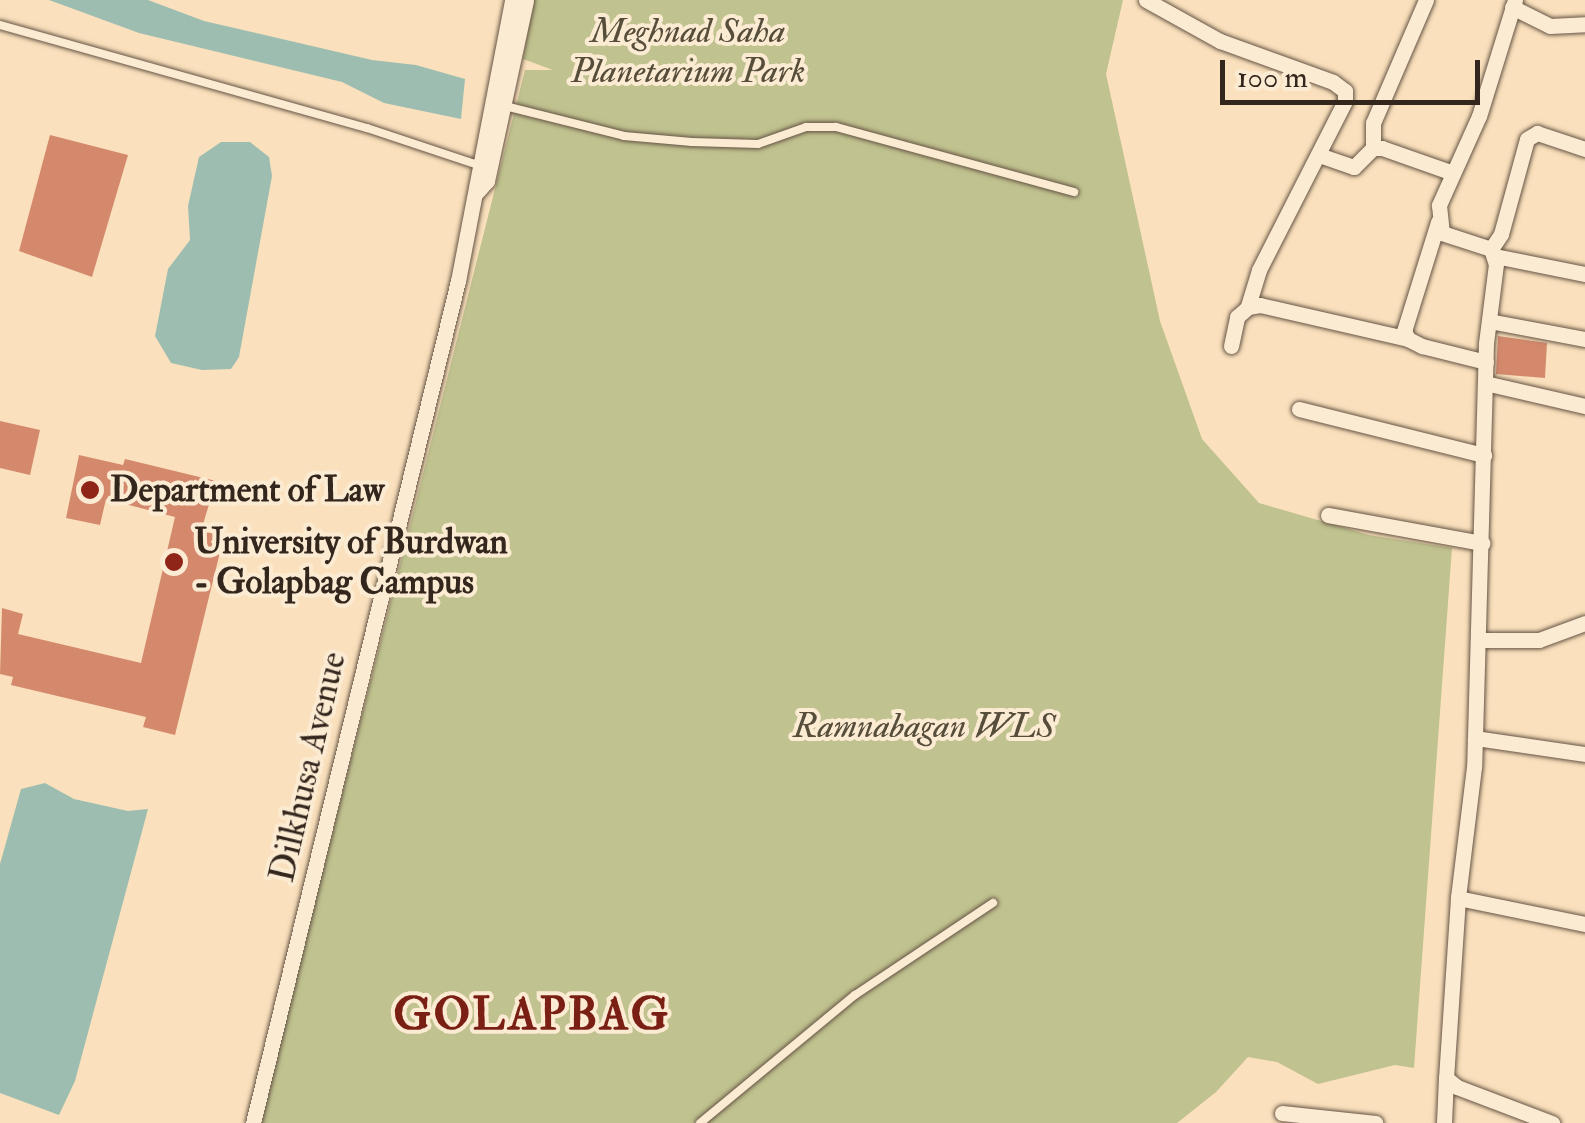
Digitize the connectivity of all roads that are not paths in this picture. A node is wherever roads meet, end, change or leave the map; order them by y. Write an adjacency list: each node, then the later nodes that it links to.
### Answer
1 (512, 0): 8 (street, Dilkhusa Avenue)
2 (526, 0): 8 (street, Dilkhusa Avenue)
3 (1146, 0): 11 (street)
4 (1426, 0): 9 (street)
5 (1513, 4): 7 (street); 13 (street)
6 (0, 24): 12 (lane)
7 (1585, 24)
8 (497, 104): 12 (street, Dilkhusa Avenue); 14 (street, Dilkhusa Avenue); 15 (lane)
9 (1374, 148): 11 (street); 13 (street)
10 (1585, 149): 17 (street)
11 (1319, 155): 19 (street)
12 (478, 164): 14 (street, Dilkhusa Avenue)
13 (1453, 172): 16 (street)
14 (476, 192): 40 (street, Dilkhusa Avenue)
15 (1074, 192)
16 (1438, 222): 17 (street); 22 (street)
17 (1492, 253): 18 (street); 20 (street)
18 (1585, 274)
19 (1248, 307): 22 (street); 23 (street)
20 (1489, 321): 21 (street); 24 (street)
21 (1585, 338)
22 (1408, 339): 24 (street)
23 (1231, 346)
24 (1486, 362): 25 (street)
25 (1485, 383): 26 (street); 28 (street)
26 (1585, 406)
27 (1299, 409): 28 (street)
28 (1484, 455): 30 (street)
29 (1328, 516): 30 (street)
30 (1482, 543): 32 (street)
31 (1585, 622): 32 (street)
32 (1479, 640): 33 (street)
33 (1475, 738): 34 (street); 35 (street)
34 (1585, 754)
35 (1458, 898): 37 (street); 38 (street)
36 (993, 903): 41 (lane)
37 (1585, 924)
38 (1446, 1078): 43 (street); 44 (street)
39 (1282, 1113): 42 (street)
40 (253, 1123)
41 (700, 1123)
42 (1375, 1123)
43 (1444, 1123)
44 (1552, 1123)

